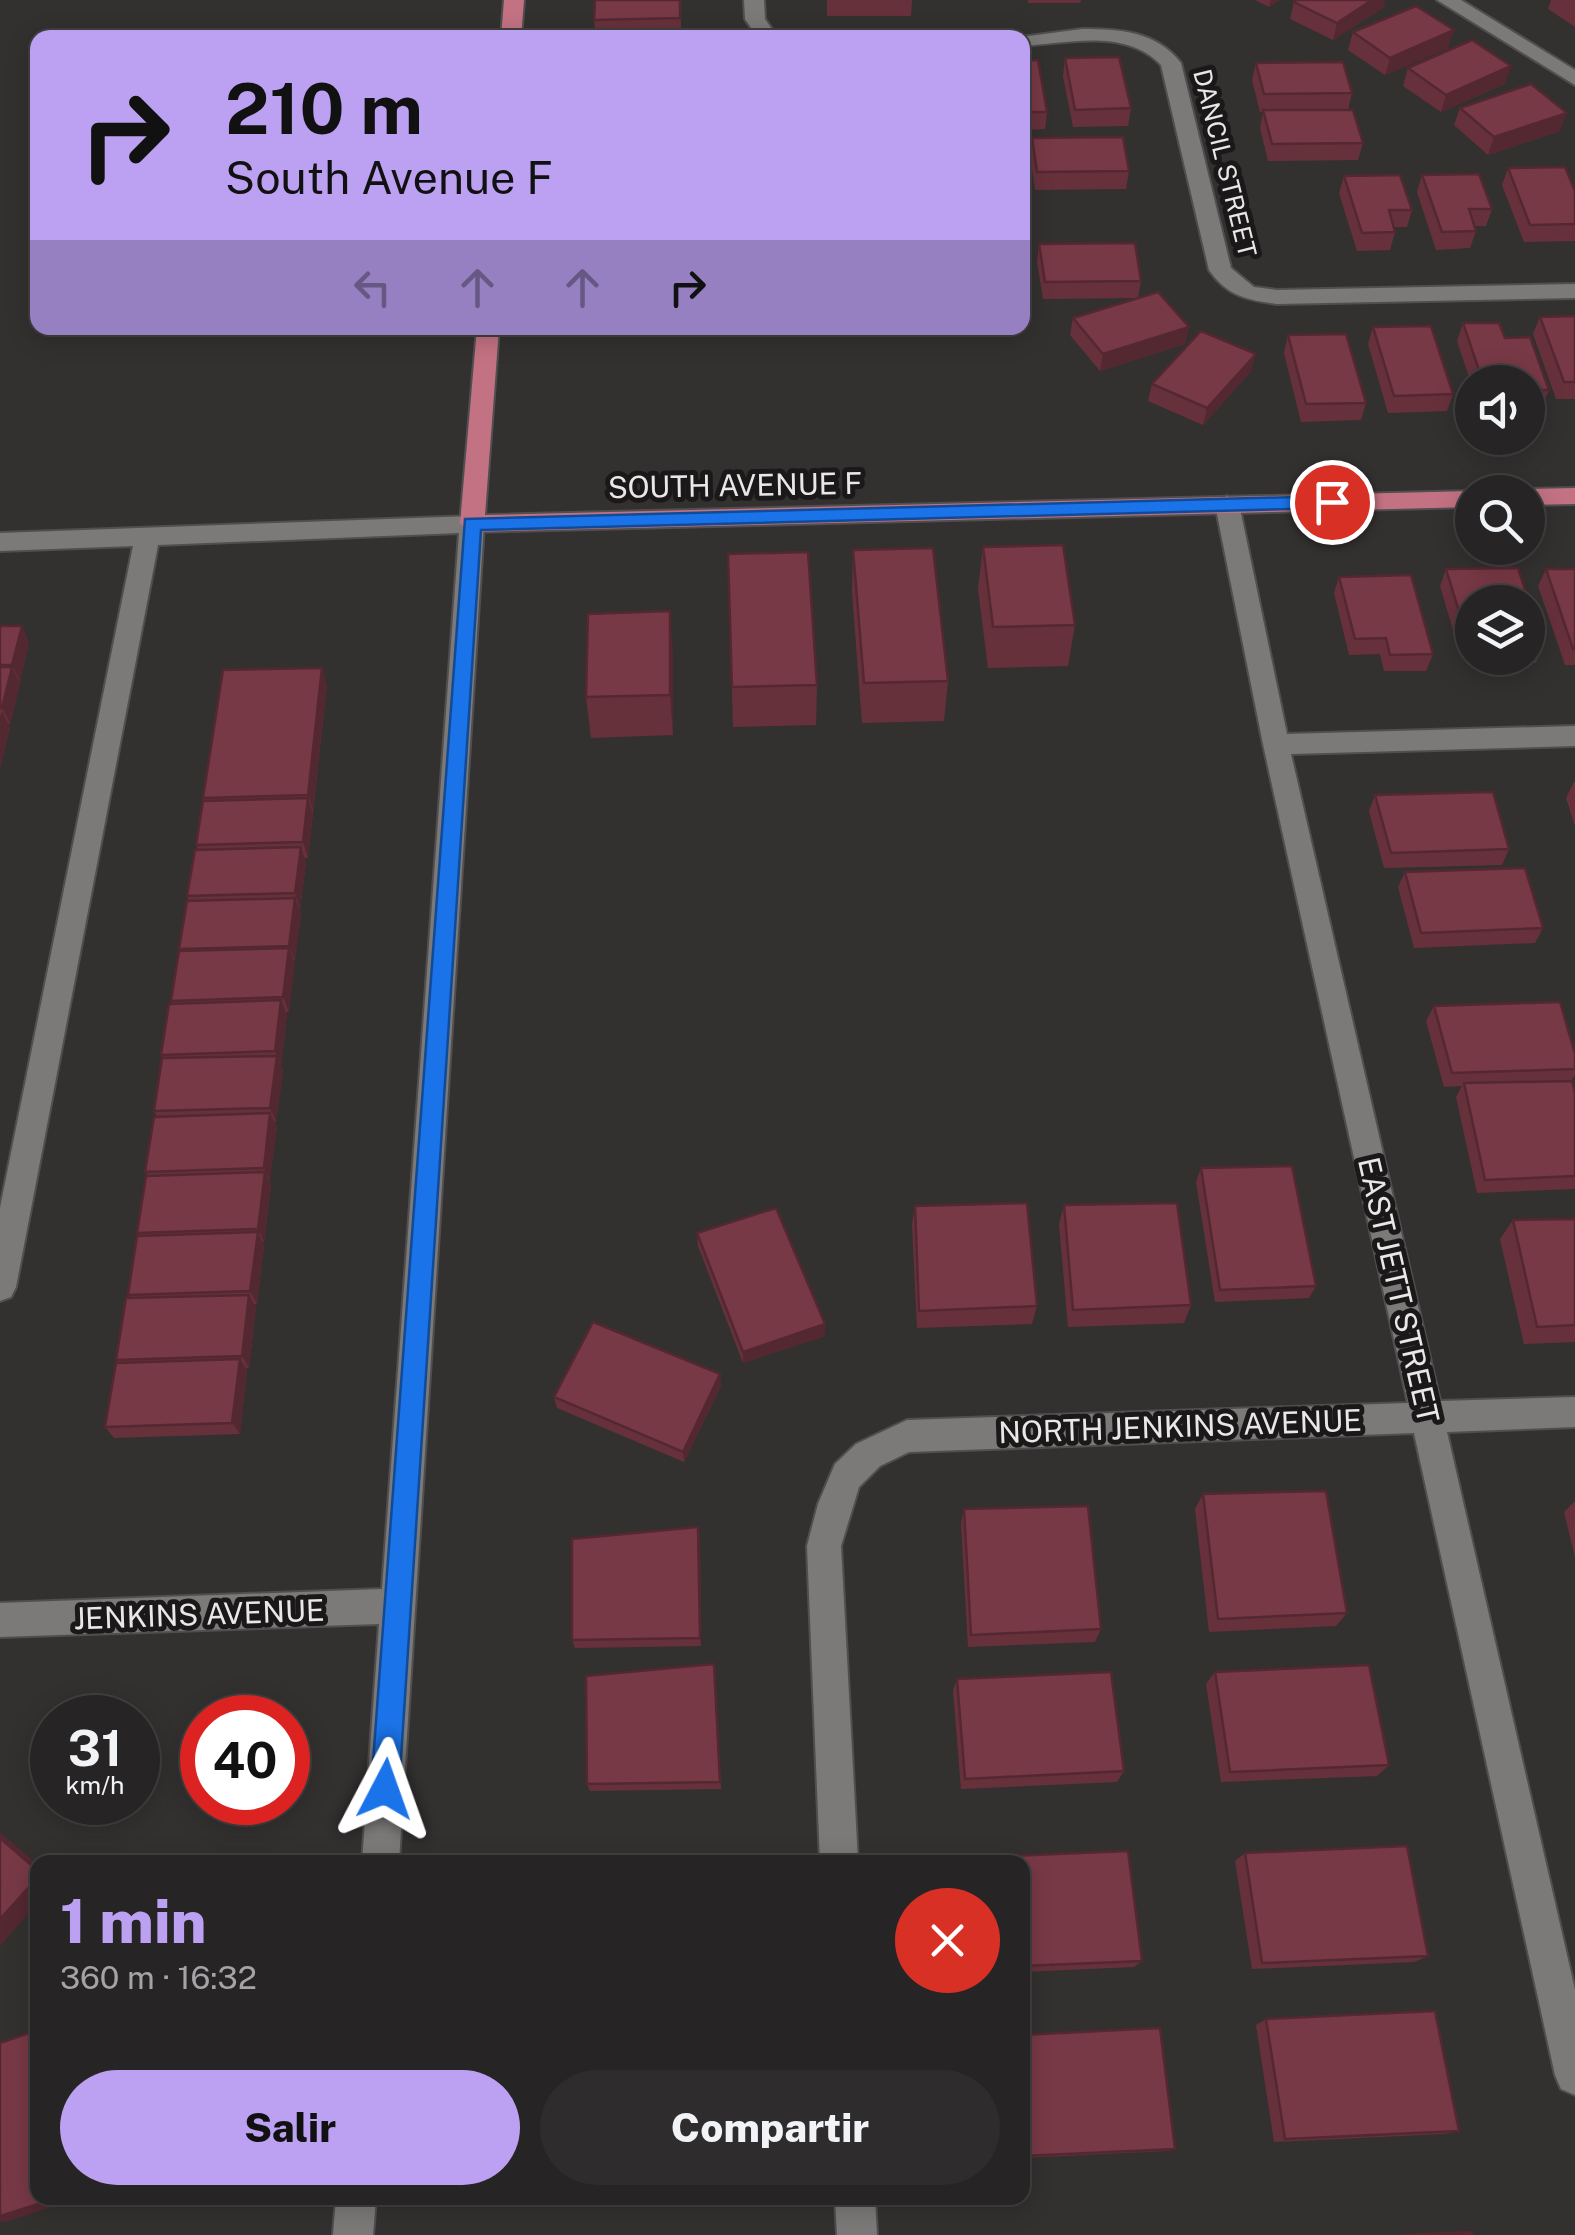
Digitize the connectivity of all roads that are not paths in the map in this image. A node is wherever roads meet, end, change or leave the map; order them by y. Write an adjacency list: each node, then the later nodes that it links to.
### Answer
1 (514, 0): 4 (main road)
2 (754, 0): 5 (street)
3 (1447, 0): 7 (street)
4 (512, 30)
5 (763, 30)
6 (1030, 40): 8 (street, DANCIL STREET)
7 (1575, 79)
8 (1575, 292)
9 (487, 335): 14 (main road)
10 (1575, 496): 11 (main road)
11 (1545, 497)
12 (1455, 498): 13 (main road, SOUTH AVENUE F)
13 (1227, 504): 14 (main road, SOUTH AVENUE F); 18 (street, EAST JETT STREET)
14 (472, 524): 15 (street, SOUTH AVENUE F); 22 (street)
15 (147, 536): 16 (street, SOUTH AVENUE F); 19 (street)
16 (0, 542)
17 (1575, 736): 18 (street)
18 (1276, 744): 21 (street, EAST JETT STREET)
19 (0, 1287)
20 (1575, 1412): 21 (street, NORTH JENKINS AVENUE)
21 (1427, 1417): 25 (street, NORTH JENKINS AVENUE); 26 (street, EAST JETT STREET)
22 (398, 1606): 23 (street, JENKINS AVENUE); 24 (street)
23 (0, 1620)
24 (380, 1855)
25 (839, 1855)
26 (1575, 2076)
27 (355, 2205): 29 (street)
28 (856, 2205): 30 (street)
29 (353, 2235)
30 (857, 2235)

